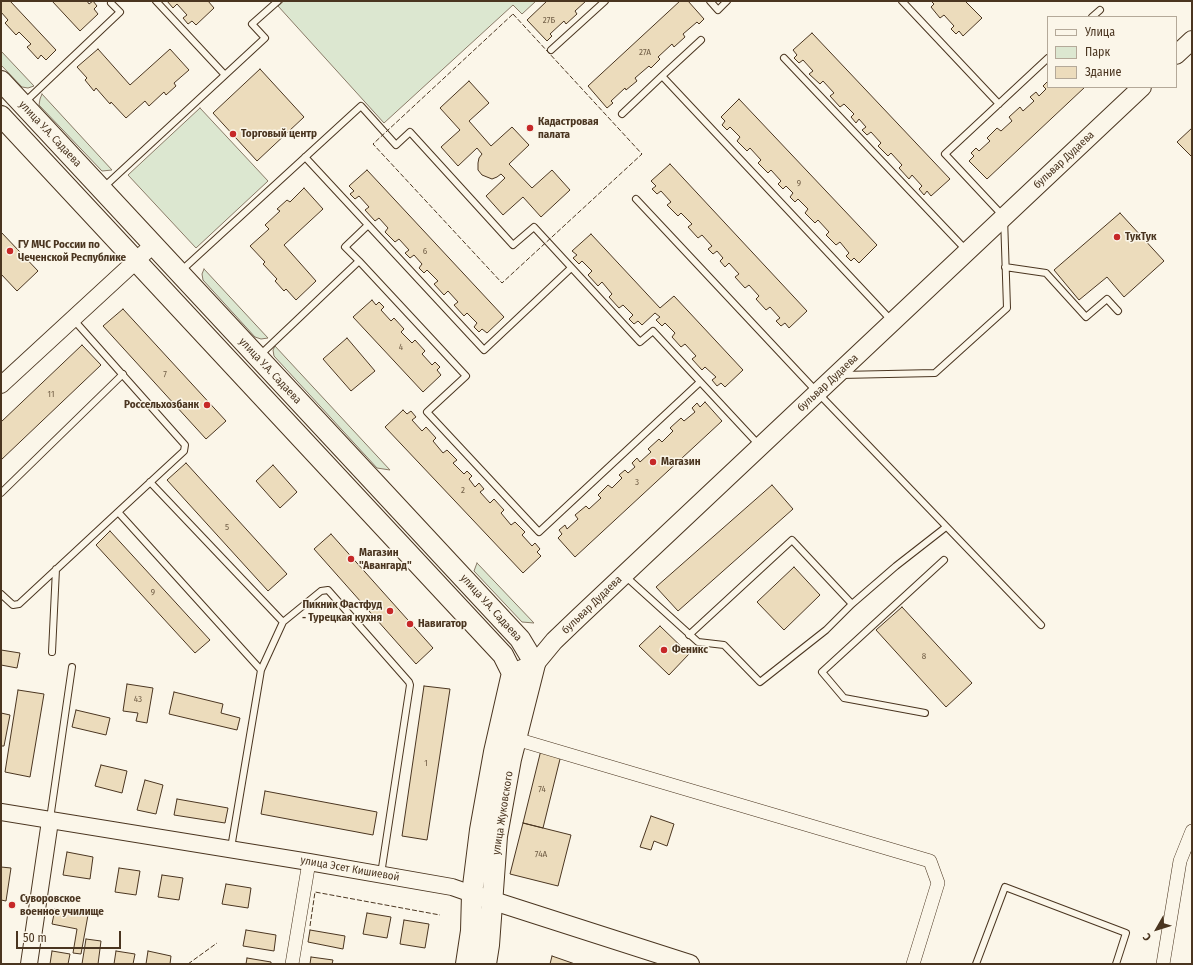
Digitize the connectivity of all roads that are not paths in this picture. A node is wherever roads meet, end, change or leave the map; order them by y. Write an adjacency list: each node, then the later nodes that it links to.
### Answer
1 (156, 1): 16 (lane)
2 (278, 1): 16 (lane)
3 (605, 1): 12 (lane)
4 (710, 1): 5 (lane)
5 (727, 1)
6 (902, 1): 21 (lane)
7 (111, 2): 20 (lane)
8 (1100, 10): 9 (lane)
9 (1093, 16)
10 (700, 40): 17 (lane)
11 (1192, 40): 13 (main road)
12 (552, 50)
13 (1177, 54)
14 (784, 58): 30 (lane)
15 (1047, 59): 21 (lane)
16 (225, 75): 25 (lane)
17 (662, 76): 22 (lane); 38 (lane)
18 (1, 81): 20 (main road, улица У.А. Садаева)
19 (1141, 88): 27 (main road, бульвар Дудаева)
20 (22, 104): 25 (main road, улица У.А. Садаева)
21 (999, 104): 27 (lane)
22 (622, 114)
23 (1, 116): 31 (main road, улица У.А. Садаева)
24 (305, 157): 28 (lane); 34 (lane); 35 (lane)
25 (101, 189): 29 (main road, улица У.А. Садаева)
26 (636, 199): 44 (lane)
27 (1004, 217): 30 (main road, бульвар Дудаева); 33 (lane)
28 (368, 225): 32 (lane); 34 (lane)
29 (153, 245): 31 (street); 35 (main road, улица У.А. Садаева)
30 (967, 252): 38 (main road, бульвар Дудаева)
31 (136, 261): 37 (street); 62 (main road, улица У.А. Садаева)
32 (359, 261): 39 (lane); 42 (lane)
33 (1005, 267): 36 (lane); 41 (lane)
34 (571, 268): 42 (lane)
35 (179, 273): 39 (main road, улица У.А. Садаева)
36 (1118, 310)
37 (73, 319): 40 (lane); 43 (street)
38 (892, 322): 41 (main road, бульвар Дудаева)
39 (258, 357): 59 (main road, улица У.А. Садаева)
40 (123, 374): 46 (lane); 47 (lane)
41 (835, 376): 44 (main road, бульвар Дудаева)
42 (700, 382): 45 (lane)
43 (1, 385)
44 (817, 392): 45 (main road, бульвар Дудаева); 49 (lane)
45 (760, 446): 52 (main road, бульвар Дудаева)
46 (150, 482): 48 (lane); 55 (lane)
47 (1, 493)
48 (118, 512): 51 (lane); 61 (lane)
49 (946, 527): 54 (lane); 56 (lane)
50 (944, 560): 63 (lane)
51 (56, 569): 53 (lane); 58 (lane)
52 (624, 575): 57 (lane); 59 (main road, бульвар Дудаева)
53 (1, 594)
54 (852, 604): 57 (lane); 57 (lane)
55 (283, 622): 61 (lane); 70 (lane)
56 (1041, 625)
57 (690, 635)
58 (52, 652)
59 (535, 664): 62 (main road, бульвар Дудаева); 64 (main road, улица Жуковского)
60 (72, 668): 66 (lane)
61 (261, 670): 68 (lane)
62 (512, 673): 71 (main road)
63 (925, 713)
64 (516, 739): 72 (main road, улица Жуковского); 78 (street)
65 (1, 812): 66 (street, улица Эсет Кишиевой)
66 (50, 821): 68 (street, улица Эсет Кишиевой); 73 (street)
67 (1192, 830): 81 (street)
68 (230, 849): 69 (street, улица Эсет Кишиевой)
69 (309, 862): 70 (street, улица Эсет Кишиевой); 74 (street)
70 (381, 874): 71 (street, улица Эсет Кишиевой)
71 (472, 894): 72 (main road, улица Эсет Кишиевой); 75 (main road)
72 (492, 901): 76 (main road, улица Жуковского); 77 (main road, улица Эсет Кишиевой)
73 (29, 964)
74 (292, 964)
75 (466, 964)
76 (486, 964)
77 (690, 964)
78 (913, 964)
79 (976, 964): 80 (lane)
80 (1116, 964)
81 (1163, 964)

